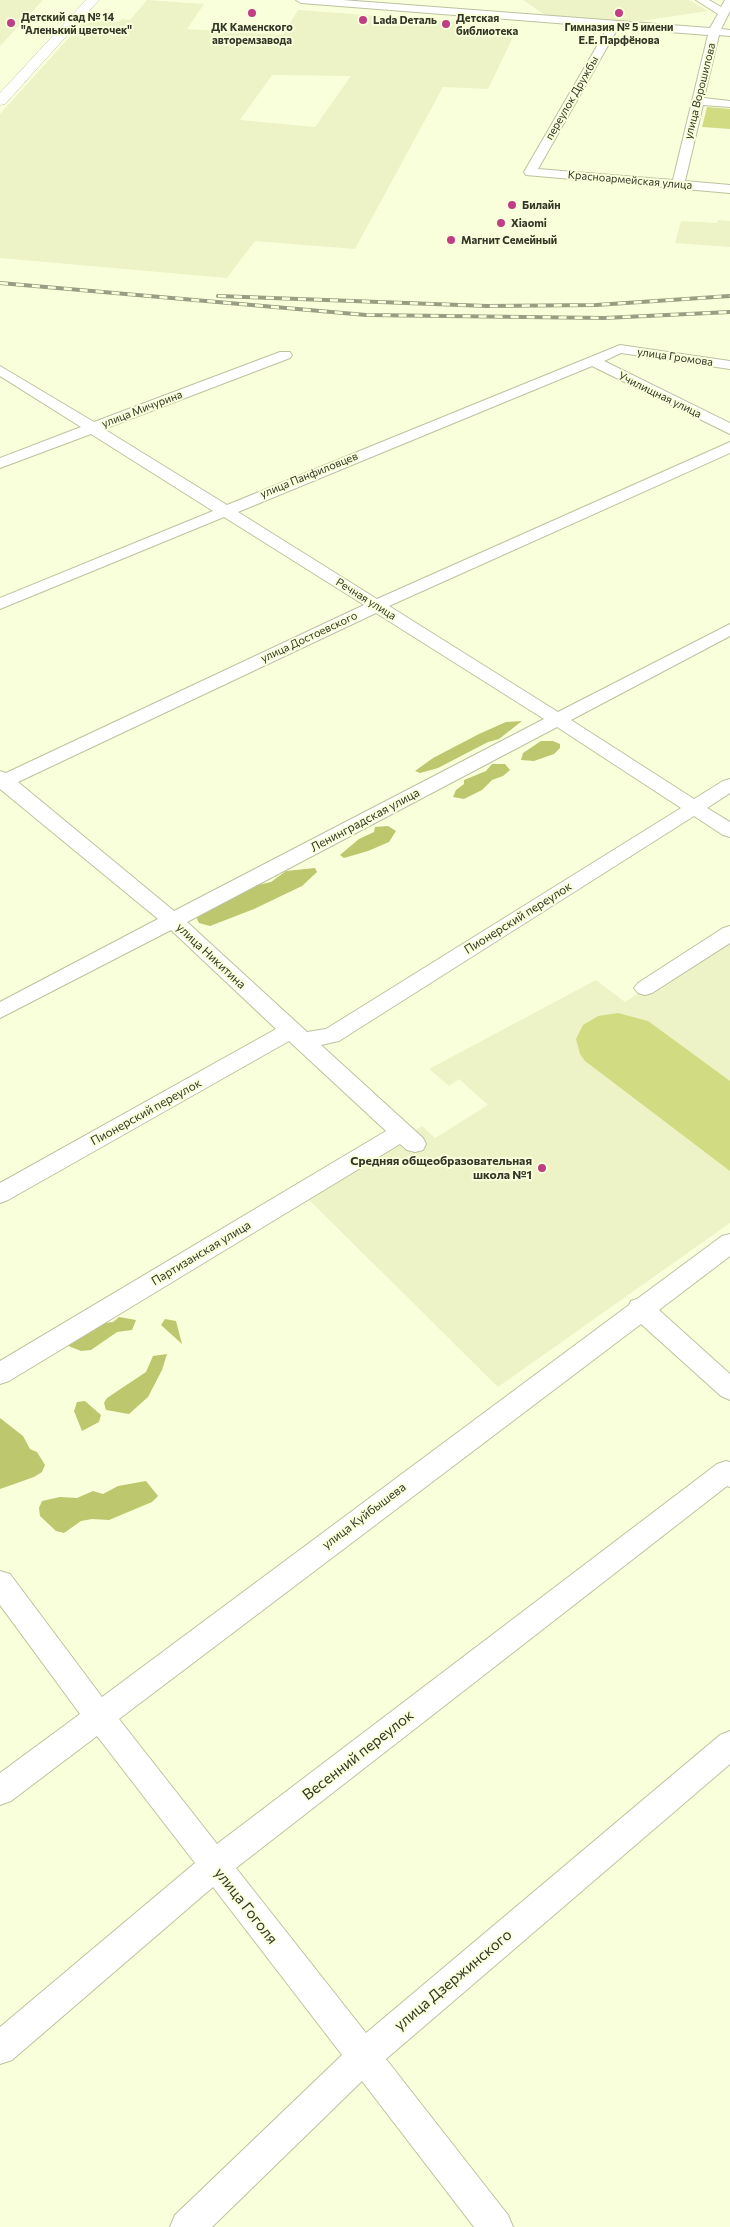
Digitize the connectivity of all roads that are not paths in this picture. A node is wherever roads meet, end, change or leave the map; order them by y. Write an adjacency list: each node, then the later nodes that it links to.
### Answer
1 (93, 0): 13 (main road)
2 (301, 0): 7 (street)
3 (701, 0): 5 (street)
4 (513, 4): 7 (street)
5 (727, 8): 6 (street); 11 (street, улица Ворошилова)
6 (702, 15)
7 (533, 18): 9 (street)
8 (683, 18): 10 (street)
9 (614, 24): 10 (street); 16 (street, переулок Дружбы)
10 (634, 26): 11 (street)
11 (714, 32): 12 (street); 14 (street, улица Ворошилова)
12 (730, 33)
13 (0, 101)
14 (697, 101): 15 (street); 17 (street, улица Ворошилова)
15 (730, 104)
16 (530, 172): 17 (street, Красноармейская улица)
17 (678, 184): 18 (street, Красноармейская улица)
18 (730, 188)
19 (620, 349): 21 (street, улица Панфиловцев); 22 (street, улица Громова)
20 (285, 355): 24 (street, улица Мичурина)
21 (591, 360): 25 (street, Училищная улица); 28 (street, улица Панфиловцев)
22 (730, 365)
23 (0, 370): 24 (street, Речная улица)
24 (92, 428): 27 (street, улица Мичурина); 28 (street, Речная улица)
25 (730, 429)
26 (730, 447): 30 (street, улица Достоевского)
27 (0, 463)
28 (223, 510): 29 (street, улица Панфиловцев); 30 (street, Речная улица)
29 (0, 604)
30 (376, 606): 32 (street, Речная улица); 33 (street, улица Достоевского)
31 (730, 629): 32 (street, Ленинградская улица)
32 (557, 719): 35 (street, Речная улица); 37 (street, Ленинградская улица)
33 (2, 780): 37 (street, улица Никитина)
34 (730, 785): 35 (street, Пионерский переулок)
35 (694, 807): 36 (street, Речная улица); 41 (street, Пионерский переулок)
36 (730, 831)
37 (173, 921): 40 (street, Ленинградская улица); 41 (street, улица Никитина)
38 (730, 933): 39 (street)
39 (645, 988)
40 (0, 1011)
41 (297, 1035): 42 (street, улица Никитина); 43 (street, Пионерский переулок)
42 (409, 1138): 46 (street, Партизанская улица)
43 (0, 1194)
44 (730, 1243): 45 (street, улица Куйбышева)
45 (640, 1308): 47 (street); 50 (street, улица Куйбышева)
46 (0, 1374)
47 (730, 1389)
48 (728, 1474): 53 (street, Весенний переулок)
49 (0, 1583): 50 (street, улица Гоголя)
50 (99, 1716): 52 (street, улица Куйбышева); 53 (street, улица Гоголя)
51 (730, 1745): 55 (street, улица Дзержинского)
52 (0, 1791)
53 (215, 1866): 54 (street, Весенний переулок); 55 (street, улица Гоголя)
54 (0, 2048)
55 (363, 2056): 56 (street, улица Дзержинского); 57 (street, улица Гоголя)
56 (187, 2227)
57 (496, 2227)

